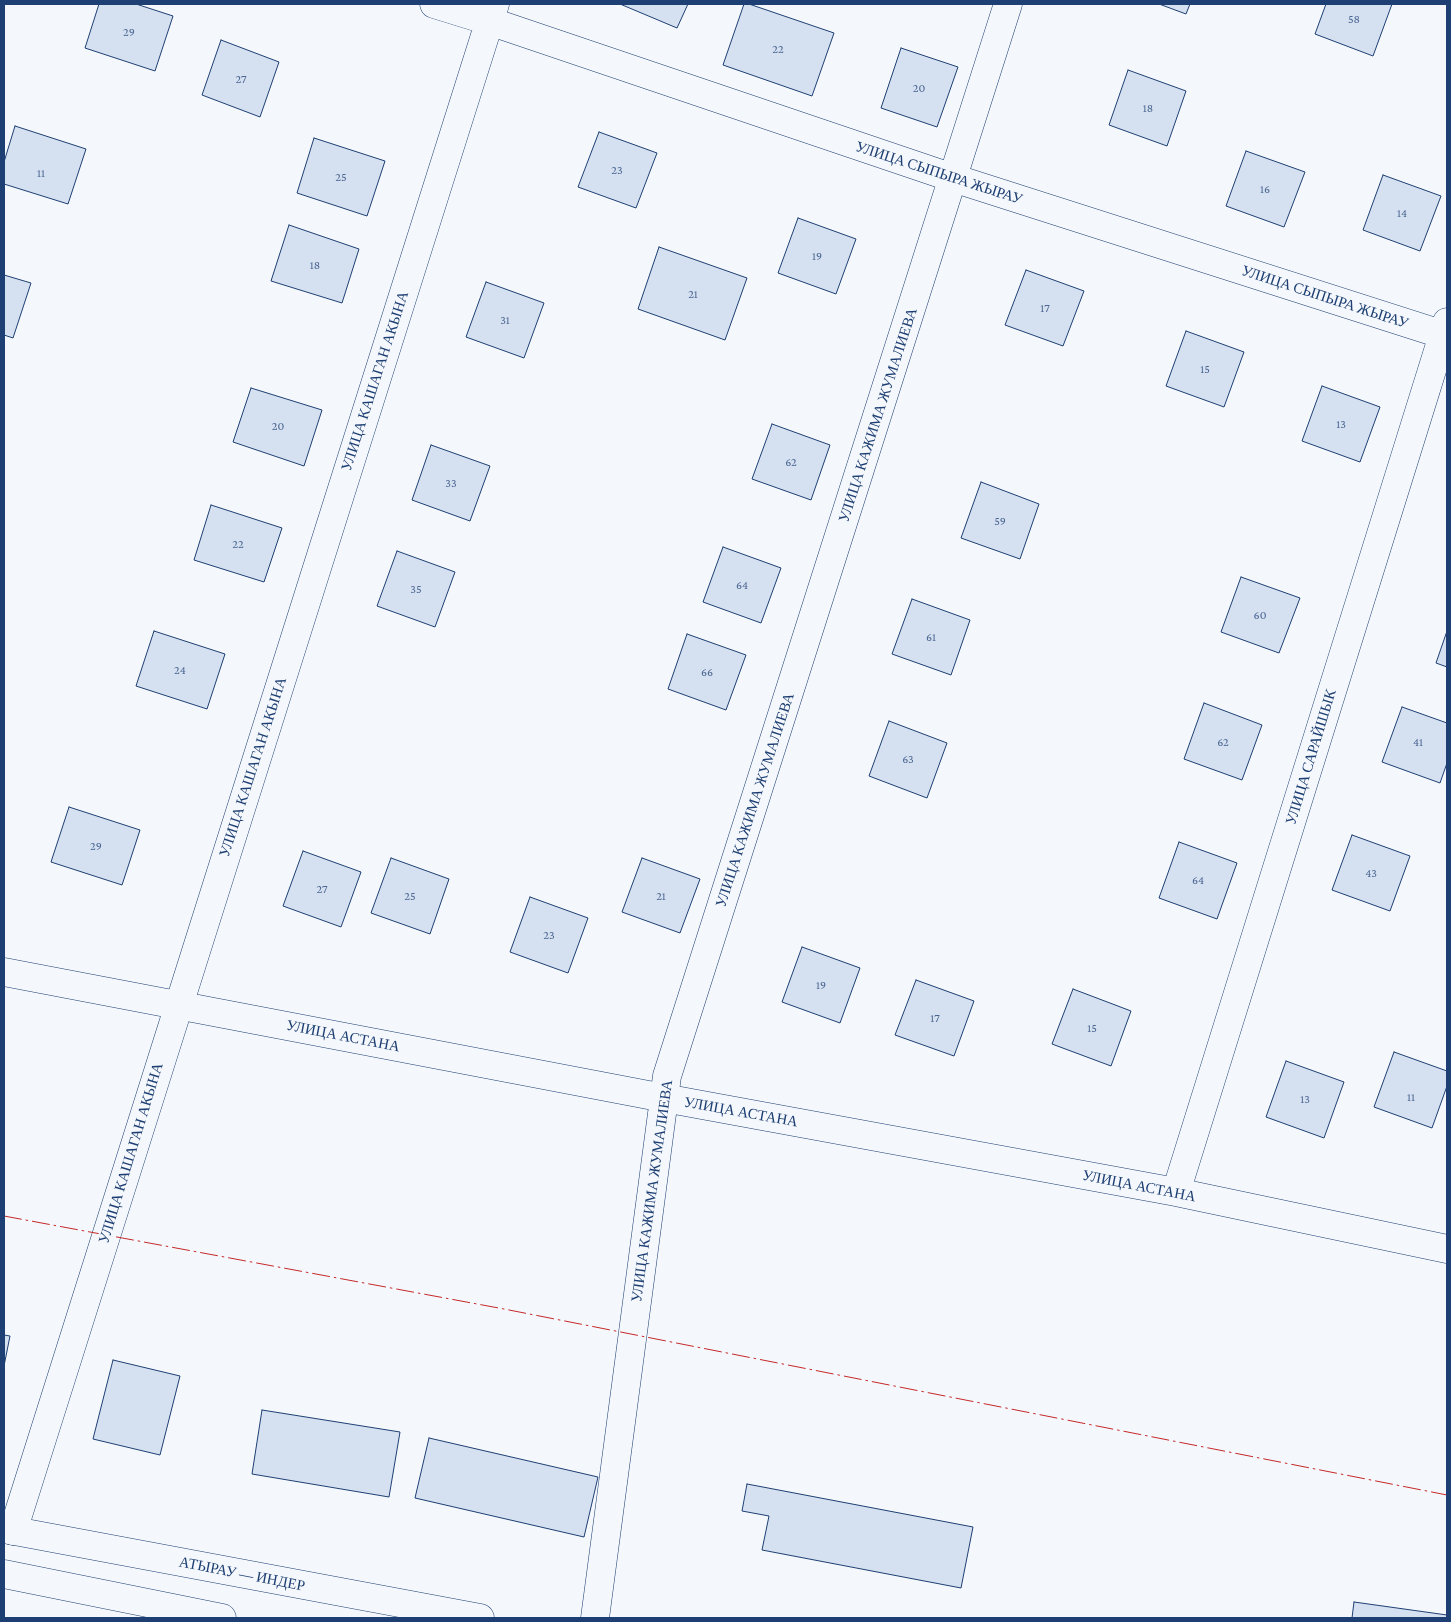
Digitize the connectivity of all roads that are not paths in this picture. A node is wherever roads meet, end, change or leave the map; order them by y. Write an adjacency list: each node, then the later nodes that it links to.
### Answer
1 (434, 4): 3 (street, УЛИЦА СЫПЫРА ЖЫРАУ)
2 (1008, 4): 4 (street, УЛИЦА КАЖИМА ЖУМАЛИЕВА)
3 (492, 12): 4 (street, УЛИЦА СЫПЫРА ЖЫРАУ); 7 (street, УЛИЦА КАШАГАН АКЫНА)
4 (953, 178): 5 (street, УЛИЦА СЫПЫРА ЖЫРАУ); 8 (street, УЛИЦА КАЖИМА ЖУМАЛИЕВА)
5 (1446, 331): 9 (street, УЛИЦА САРАЙШЫК)
6 (4, 972): 7 (street, УЛИЦА АСТАНА)
7 (178, 1004): 8 (street, УЛИЦА АСТАНА); 11 (street, УЛИЦА КАШАГАН АКЫНА)
8 (664, 1098): 9 (street, УЛИЦА АСТАНА); 15 (street, УЛИЦА КАЖИМА ЖУМАЛИЕВА)
9 (1176, 1192): 10 (street, УЛИЦА АСТАНА)
10 (1447, 1249)
11 (8, 1530): 14 (street, АТЫРАУ — ИНДЕР)
12 (4, 1574): 13 (street)
13 (222, 1618)
14 (480, 1618)
15 (595, 1618)

